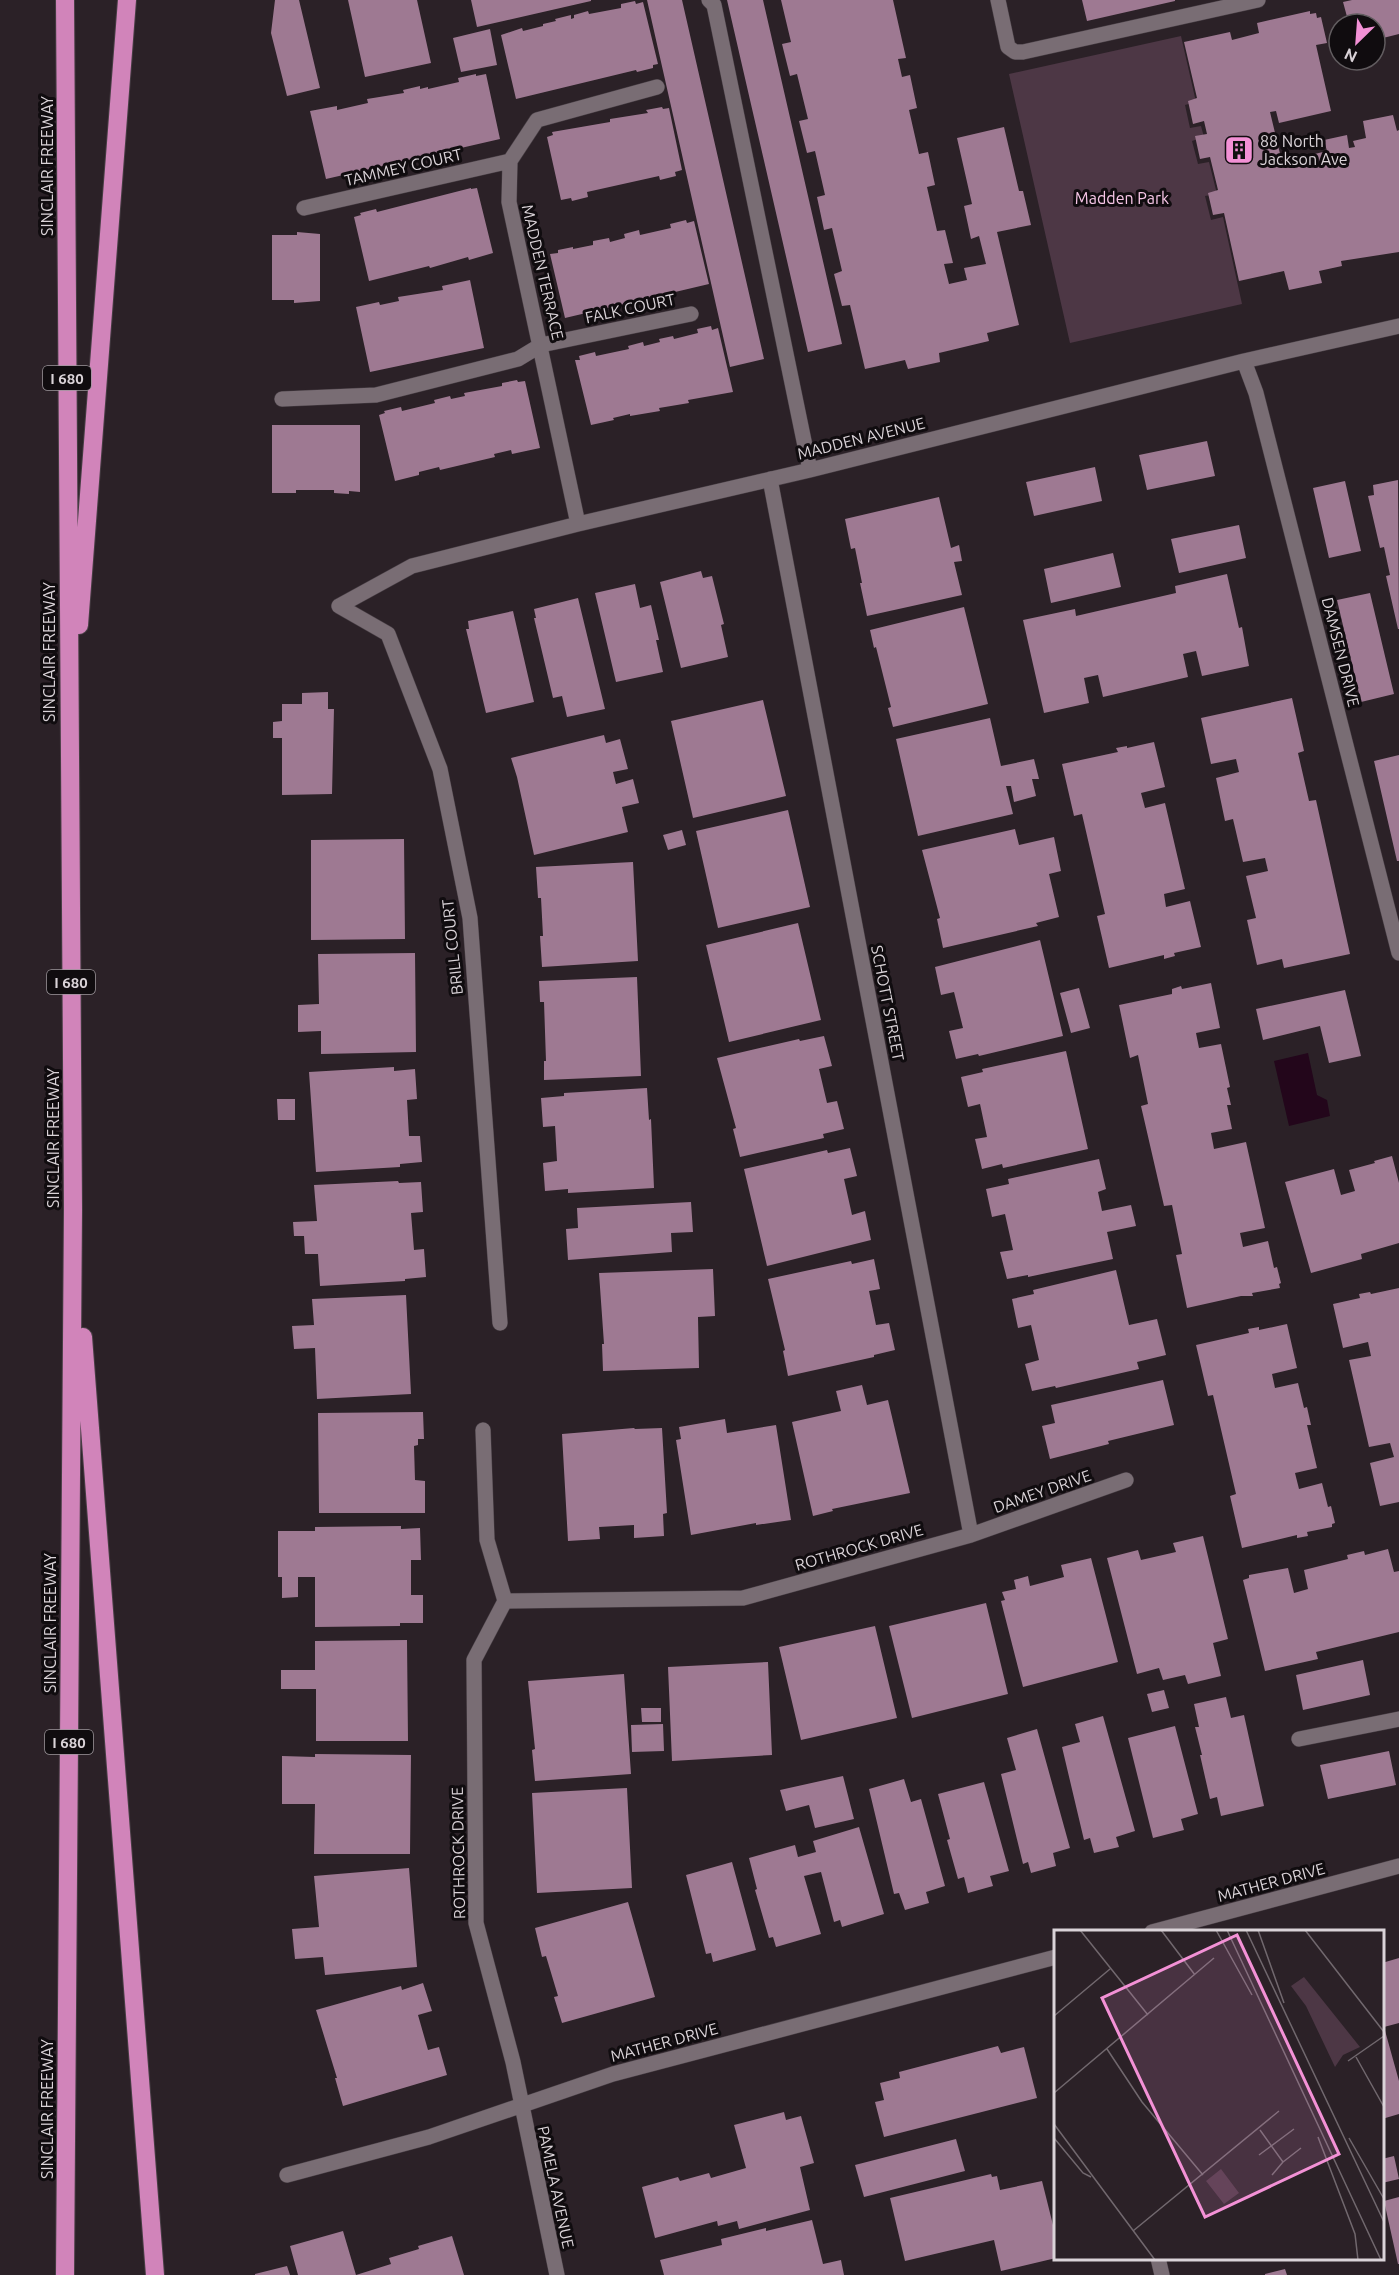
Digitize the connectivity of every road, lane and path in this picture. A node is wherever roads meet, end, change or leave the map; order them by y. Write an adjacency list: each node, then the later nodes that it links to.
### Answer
1 (65, 0): 18 (highway, SINCLAIR FREEWAY / I 680)
2 (127, 0): 18 (highway)
3 (709, 0): 14 (street)
4 (998, 0): 5 (street)
5 (1258, 0)
6 (657, 87): 7 (street)
7 (510, 160): 8 (street, TAMMEY COURT); 11 (street, MADDEN TERRACE)
8 (304, 208)
9 (691, 314): 11 (street, FALK COURT)
10 (1399, 326): 12 (street, MADDEN AVENUE)
11 (541, 345): 13 (street, FALK COURT); 16 (street, MADDEN TERRACE)
12 (1244, 361): 14 (street, MADDEN AVENUE); 19 (street, DAMSEN DRIVE)
13 (282, 399)
14 (810, 470): 15 (street, MADDEN AVENUE)
15 (770, 479): 16 (street, MADDEN AVENUE); 24 (street, SCHOTT STREET)
16 (578, 524): 17 (street, MADDEN AVENUE)
17 (339, 606): 21 (street, BRILL COURT)
18 (70, 755): 20 (highway, SINCLAIR FREEWAY / I 680)
19 (1399, 953)
20 (73, 1209): 34 (highway, SINCLAIR FREEWAY / I 680); 35 (highway)
21 (501, 1323)
22 (483, 1430): 25 (street)
23 (1126, 1480): 24 (street, DAMEY DRIVE)
24 (971, 1535): 25 (street, ROTHROCK DRIVE)
25 (505, 1602): 31 (street, ROTHROCK DRIVE)
26 (1399, 1719): 27 (street)
27 (1299, 1739)
28 (1399, 1866): 29 (street, MATHER DRIVE)
29 (1159, 1930)
30 (1054, 1958): 31 (street, MATHER DRIVE)
31 (520, 2106): 32 (street, MATHER DRIVE); 36 (street, PAMELA AVENUE)
32 (287, 2175)
33 (1158, 2260): 37 (street)
34 (65, 2275)
35 (155, 2275)
36 (557, 2275)
37 (1162, 2275)

